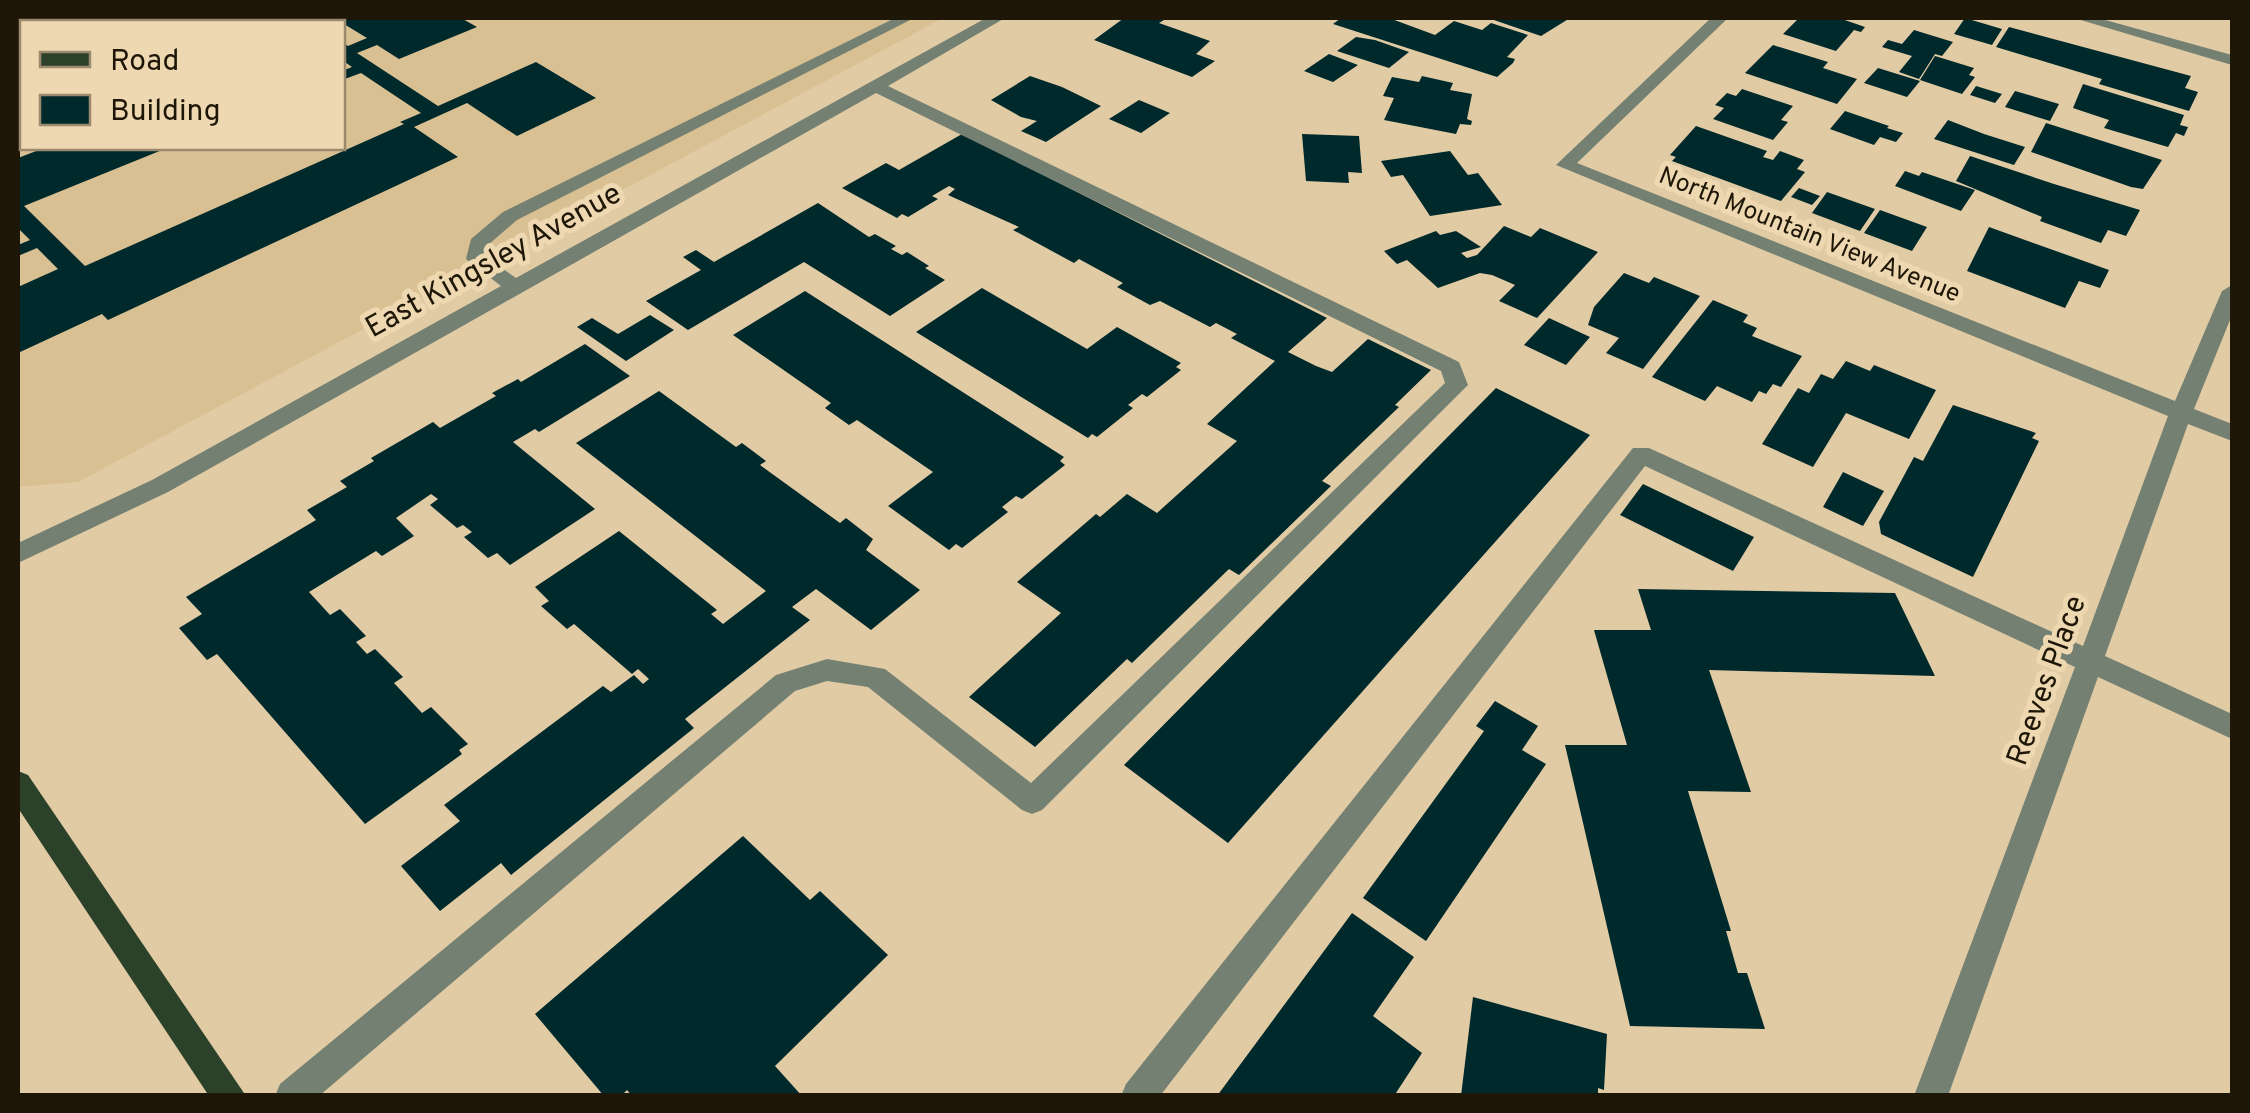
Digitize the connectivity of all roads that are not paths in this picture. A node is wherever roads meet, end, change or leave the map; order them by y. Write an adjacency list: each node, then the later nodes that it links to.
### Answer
1 (906, 18): 7 (street)
2 (997, 18): 6 (street, East Kingsley Avenue)
3 (1720, 18): 9 (street, North Mountain View Avenue)
4 (2082, 18): 5 (street)
5 (2232, 60)
6 (875, 86): 7 (street, East Kingsley Avenue); 16 (street)
7 (514, 287): 11 (street, East Kingsley Avenue)
8 (2232, 291): 9 (street, Reeves Place)
9 (2181, 413): 10 (street, North Mountain View Avenue); 12 (street, Reeves Place)
10 (2232, 433)
11 (18, 554)
12 (2089, 660): 13 (street); 17 (street); 18 (street, Reeves Place)
13 (2232, 727)
14 (18, 784): 15 (main road)
15 (230, 1096)
16 (292, 1096)
17 (1138, 1096)
18 (1930, 1096)

